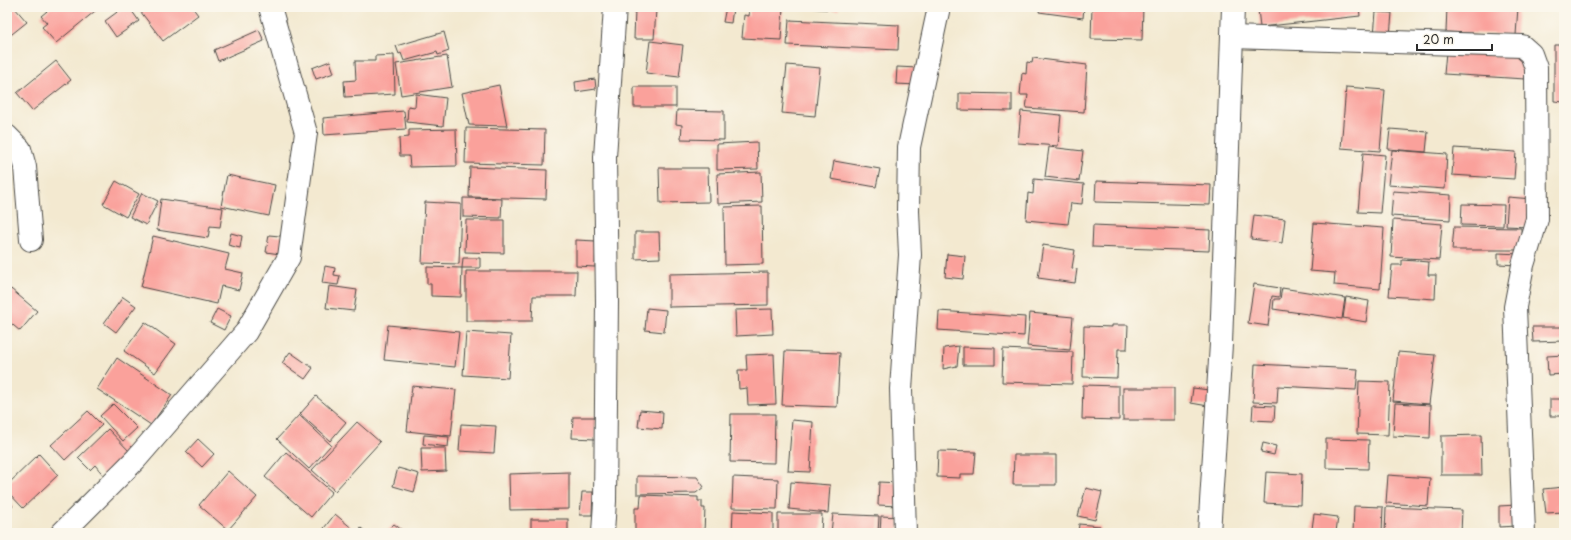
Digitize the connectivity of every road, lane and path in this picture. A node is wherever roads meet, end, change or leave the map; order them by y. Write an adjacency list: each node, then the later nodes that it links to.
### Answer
1 (270, 7): 8 (street)
2 (615, 7): 9 (street)
3 (938, 7): 10 (street)
4 (1233, 7): 5 (street)
5 (1232, 37): 11 (street); 12 (street)
6 (7, 136): 7 (street)
7 (31, 240)
8 (62, 533)
9 (603, 533)
10 (905, 533)
11 (1208, 533)
12 (1524, 533)

